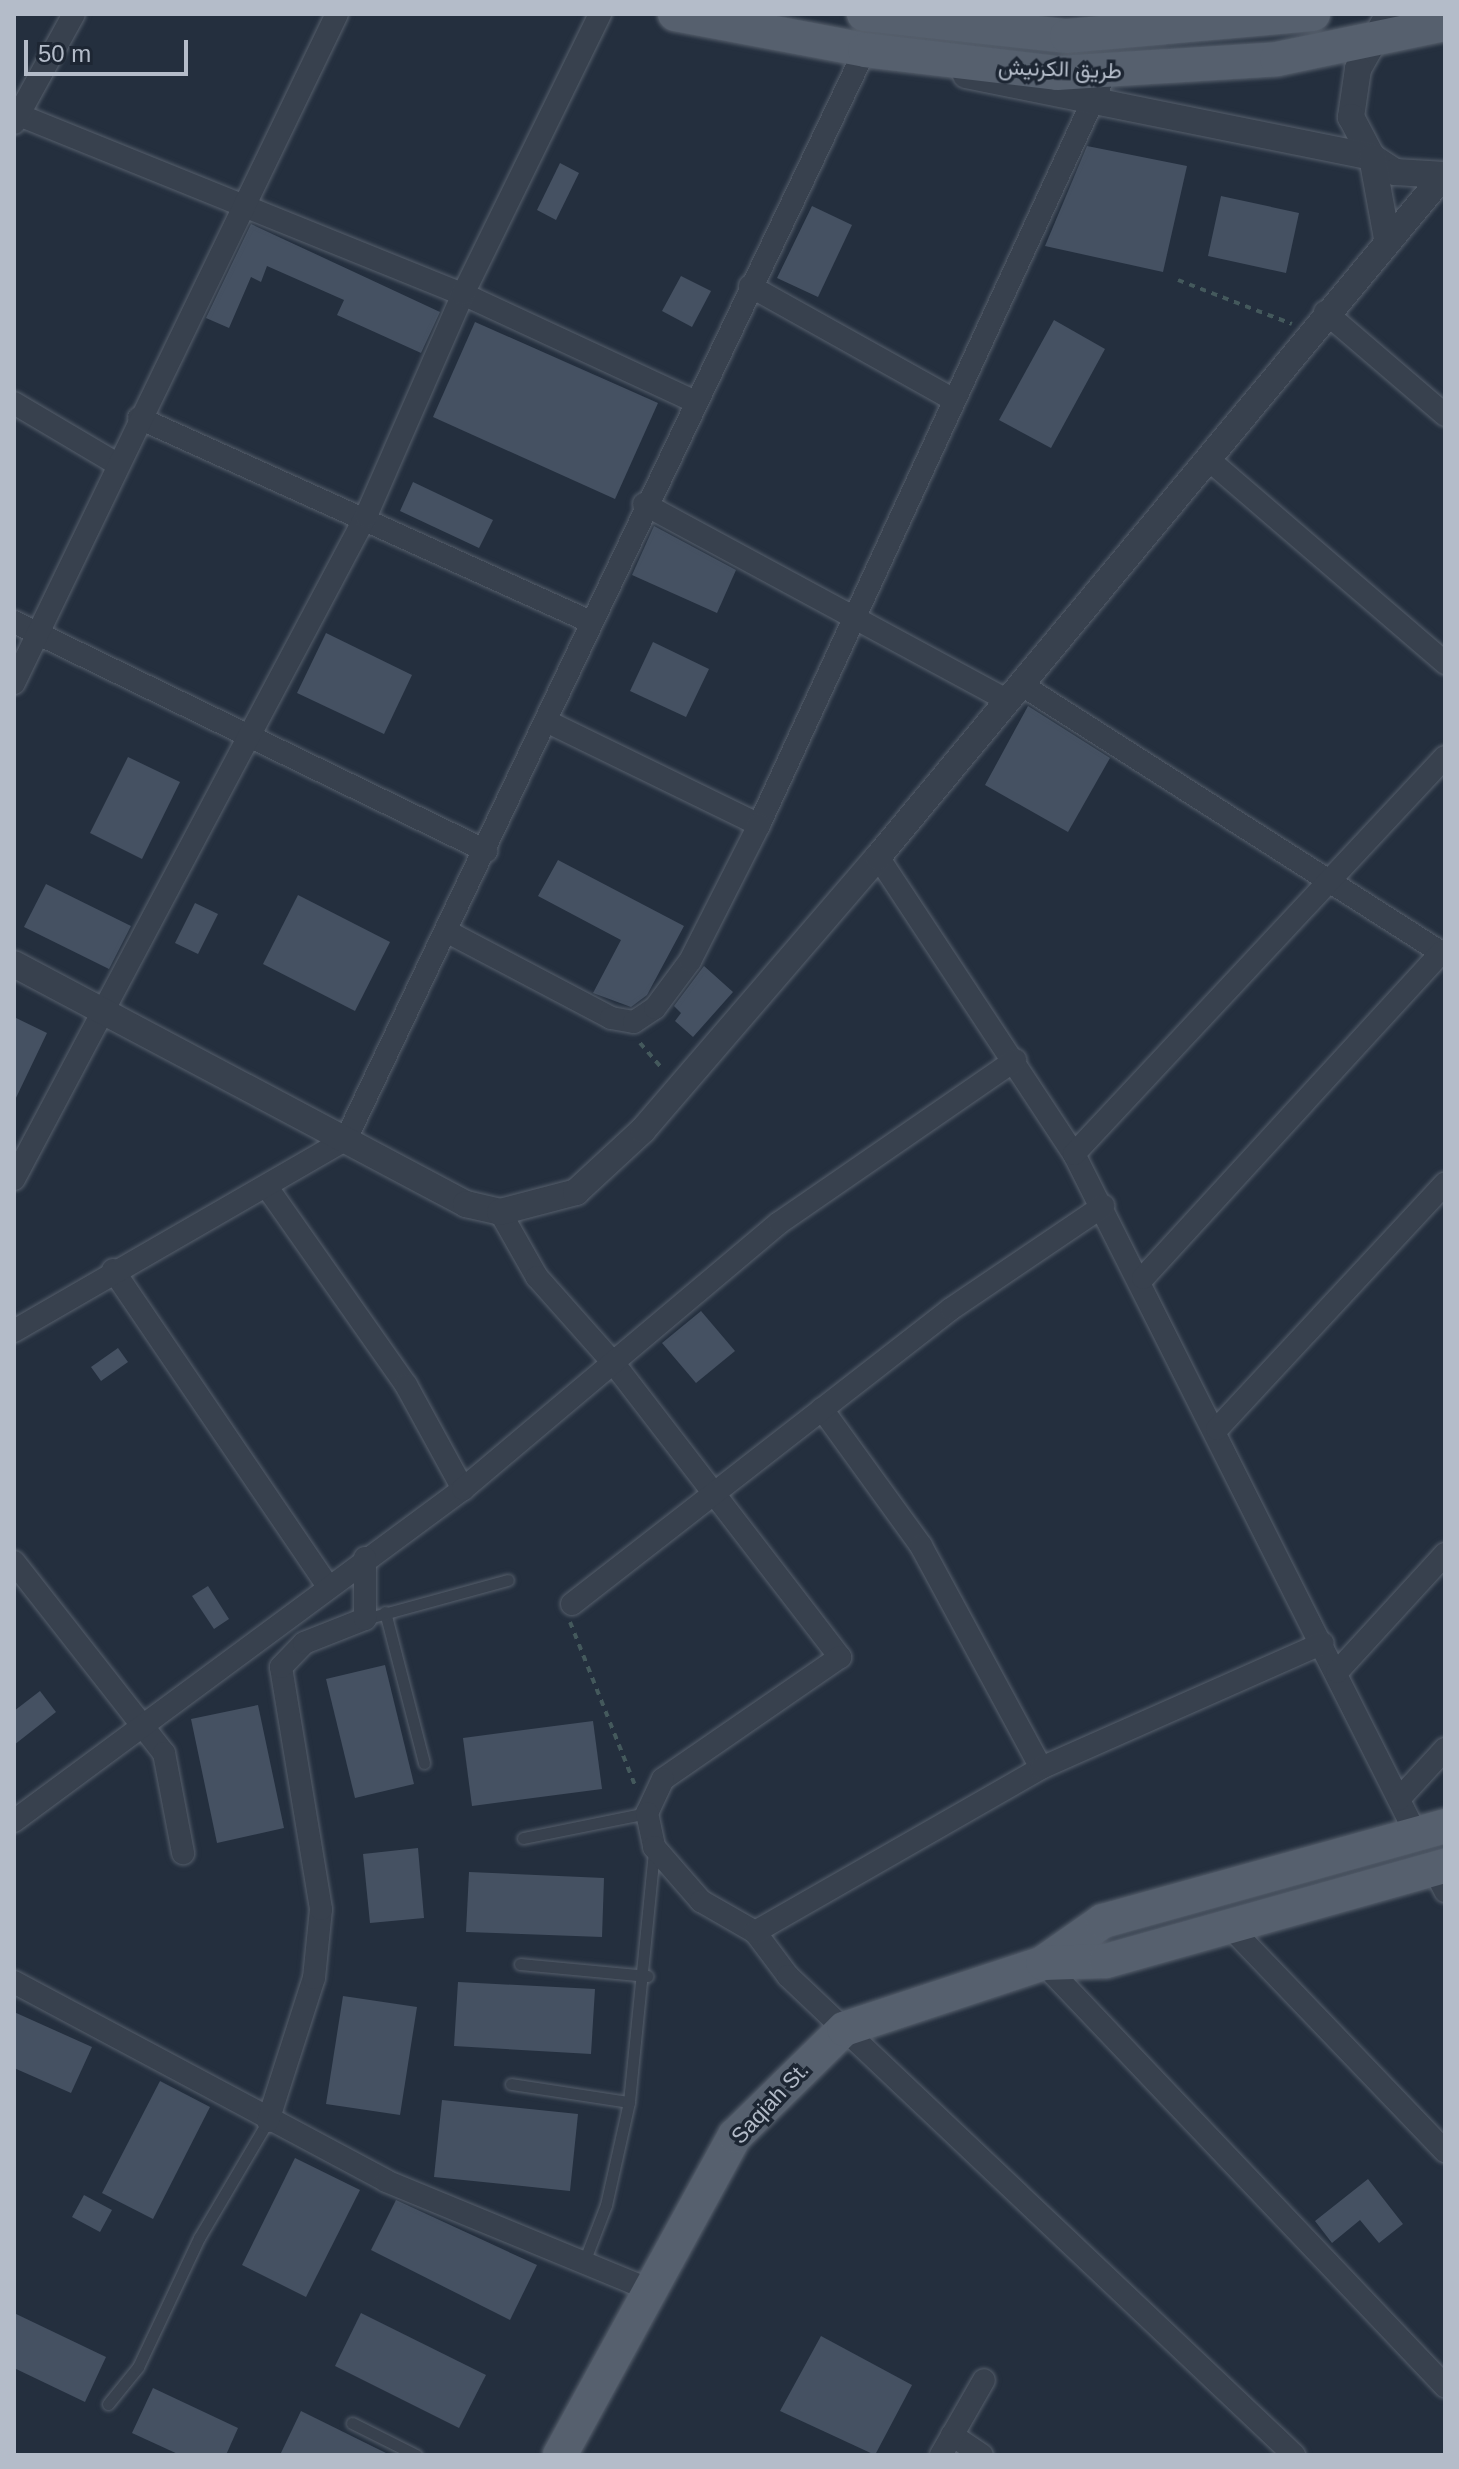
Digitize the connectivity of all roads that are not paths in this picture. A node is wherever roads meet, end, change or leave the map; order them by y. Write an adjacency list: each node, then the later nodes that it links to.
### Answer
1 (74, 14): 12 (street)
2 (337, 14): 15 (street)
3 (600, 14): 18 (street)
4 (675, 14): 9 (main road, طريق الكرنيش)
5 (864, 14): 6 (main road, طريق الكرنيش)
6 (1313, 14)
7 (1439, 23): 8 (main road, طريق الكرنيش)
8 (1381, 28): 10 (main road, طريق الكرنيش); 13 (street)
9 (865, 50): 10 (main road, طريق الكرنيش); 11 (street); 17 (street)
10 (1106, 72): 11 (street)
11 (1090, 106): 13 (street); 20 (street)
12 (15, 117): 15 (street)
13 (1372, 157): 14 (street); 16 (street)
14 (1444, 178): 16 (street)
15 (243, 205): 18 (street); 24 (street)
16 (1387, 239): 19 (street)
17 (750, 286): 20 (street); 21 (street)
18 (463, 294): 21 (street); 28 (street)
19 (1318, 321): 23 (street); 25 (street)
20 (954, 400): 29 (street)
21 (694, 401): 27 (street)
22 (14, 403): 26 (street)
23 (1445, 415)
24 (139, 418): 26 (street); 28 (street)
25 (1208, 459): 33 (street); 35 (street)
26 (117, 464): 32 (street)
27 (644, 504): 29 (street); 31 (street)
28 (366, 516): 31 (street); 37 (street)
29 (853, 615): 35 (street); 39 (street)
30 (14, 622): 32 (street)
31 (591, 622): 36 (street)
32 (37, 633): 34 (street); 37 (street)
33 (1445, 663)
34 (14, 683)
35 (1015, 693): 41 (street); 42 (street)
36 (546, 721): 39 (street); 40 (street)
37 (249, 736): 40 (street); 46 (street)
38 (1445, 757): 42 (street)
39 (759, 825): 43 (street)
40 (486, 851): 43 (street)
41 (878, 857): 47 (street); 54 (street)
42 (1331, 885): 44 (street); 49 (street)
43 (448, 932): 48 (street)
44 (1443, 954): 56 (street)
45 (14, 964): 46 (street)
46 (104, 1012): 48 (street); 50 (street)
47 (1015, 1060): 49 (street); 58 (street)
48 (346, 1139): 52 (street); 54 (street)
49 (1074, 1154): 53 (street)
50 (14, 1179)
51 (1445, 1184): 60 (street)
52 (269, 1190): 55 (street); 61 (street)
53 (1103, 1206): 56 (street); 59 (street)
54 (500, 1212): 58 (street)
55 (113, 1270): 57 (street); 67 (street)
56 (1143, 1278): 60 (street)
57 (14, 1331)
58 (615, 1365): 61 (street); 62 (street)
59 (822, 1409): 62 (street); 75 (street)
60 (1217, 1429): 70 (street)
61 (463, 1489): 64 (street)
62 (713, 1493): 68 (street); 77 (street)
63 (1445, 1554): 71 (street)
64 (365, 1558): 67 (street); 69 (street)
65 (17, 1571): 72 (street)
66 (508, 1580): 69 (lane)
67 (327, 1585): 72 (street)
68 (572, 1604)
69 (375, 1616): 74 (lane); 93 (street)
70 (1323, 1643): 71 (street); 75 (street)
71 (1337, 1672): 76 (street)
72 (144, 1722): 78 (street); 82 (street)
73 (1445, 1749): 76 (street)
74 (424, 1763)
75 (1041, 1768): 85 (street)
76 (1399, 1799): 79 (street)
77 (647, 1813): 80 (lane); 81 (street)
78 (14, 1821)
79 (1431, 1830): 86 (main road)
80 (523, 1838)
81 (654, 1847): 85 (street); 88 (lane)
82 (183, 1853)
83 (1441, 1875): 84 (main road)
84 (1229, 1926): 86 (main road); 94 (street)
85 (755, 1932): 90 (street)
86 (1043, 1963): 90 (main road, Saqiah St.); 98 (street)
87 (520, 1964): 88 (lane)
88 (647, 1976): 92 (lane)
89 (14, 1982): 93 (street)
90 (844, 2029): 96 (main road, Saqiah St.); 106 (street)
91 (511, 2084): 92 (lane)
92 (629, 2102): 95 (lane)
93 (268, 2121): 95 (street); 99 (lane)
94 (1445, 2151)
95 (584, 2262): 96 (street)
96 (651, 2290): 103 (main road, Saqiah St.)
97 (984, 2380): 101 (street)
98 (1445, 2386)
99 (108, 2404)
100 (352, 2423): 102 (lane)
101 (952, 2435): 104 (street); 105 (street)
102 (416, 2455)
103 (560, 2455)
104 (941, 2455)
105 (982, 2455)
106 (1294, 2455)

